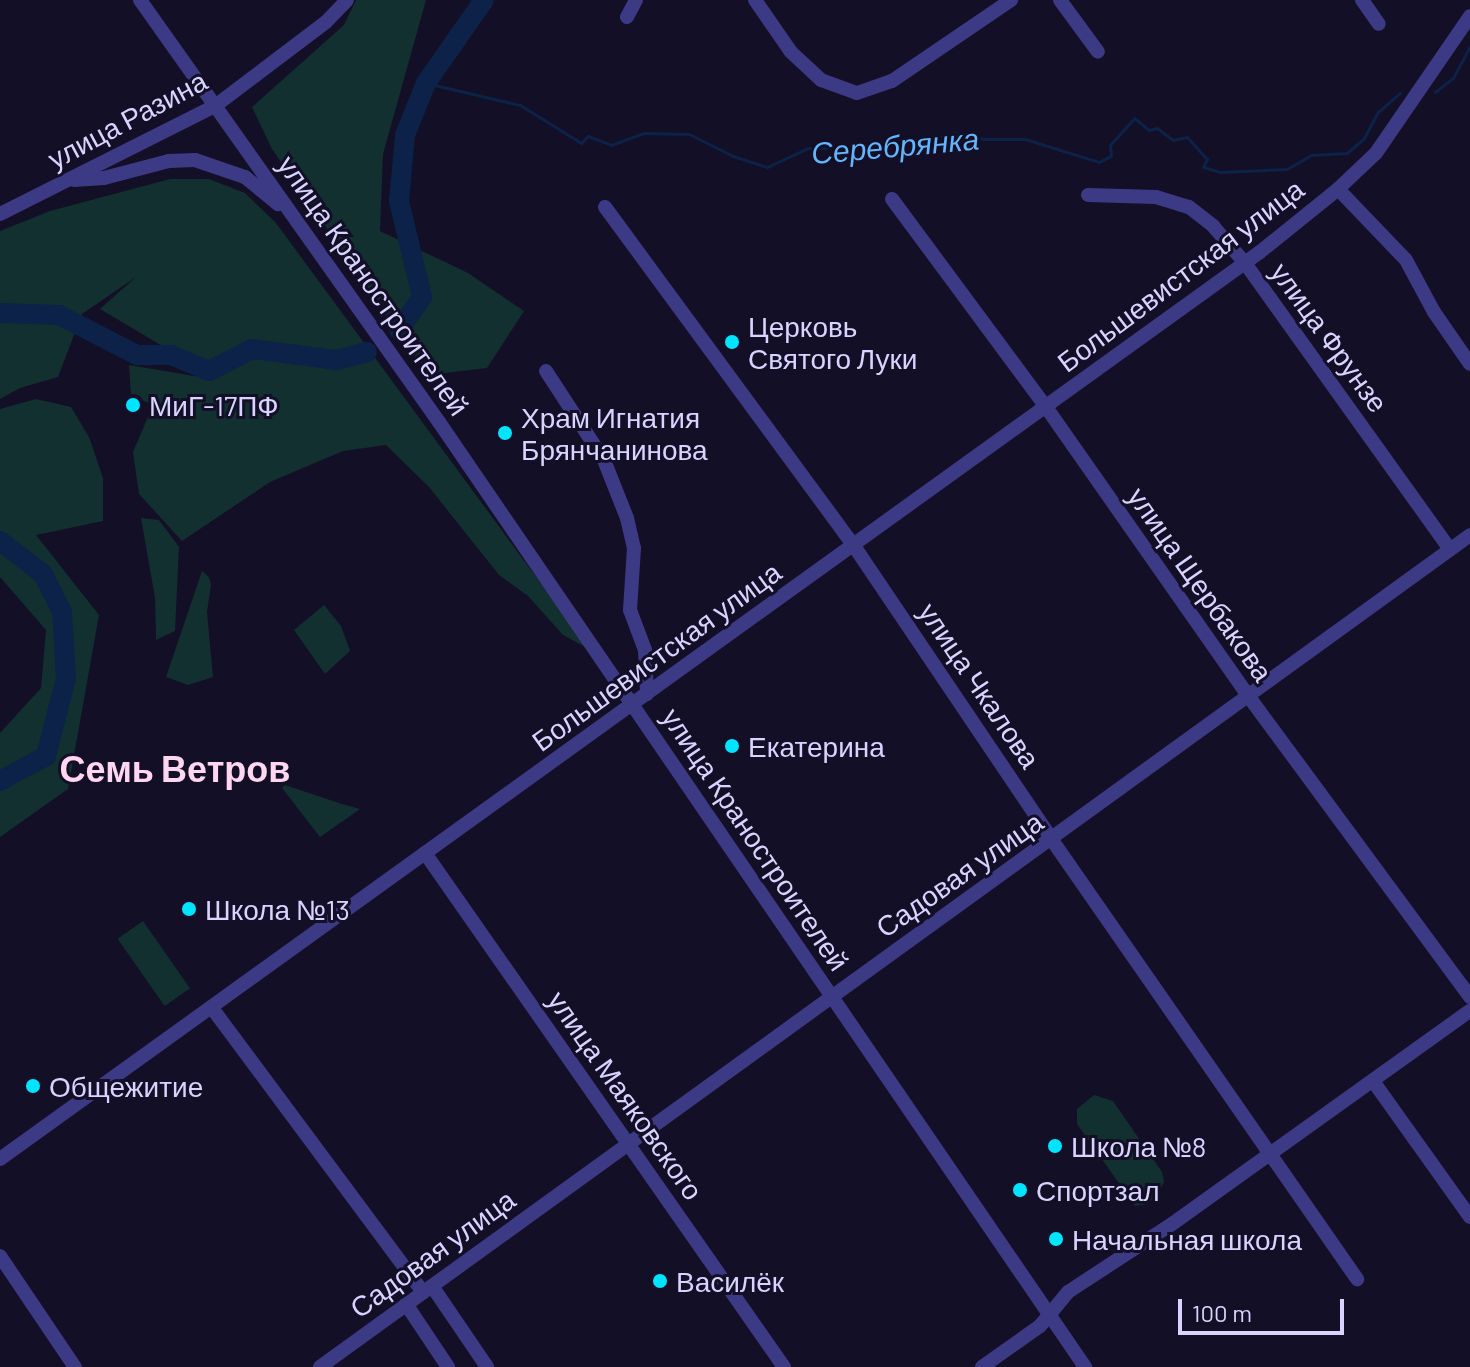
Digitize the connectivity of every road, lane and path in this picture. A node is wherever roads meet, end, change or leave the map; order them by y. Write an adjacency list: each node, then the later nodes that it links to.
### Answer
1 (140, 0): 12 (street, улица Краностроителей)
2 (347, 0): 12 (street, улица Разина)
3 (636, 0): 9 (street)
4 (755, 0): 5 (street)
5 (1011, 0)
6 (1060, 0): 11 (street)
7 (1362, 0): 10 (street)
8 (1470, 16): 14 (street, Большевистская улица)
9 (627, 17)
10 (1379, 24)
11 (1098, 52)
12 (215, 106): 13 (street, улица Разина); 19 (street, улица Краностроителей)
13 (70, 180): 18 (street, улица Разина); 19 (street)
14 (1338, 189): 20 (street, Большевистская улица); 21 (street)
15 (1088, 195): 20 (street, улица Фрунзе)
16 (892, 199): 23 (street, улица Щербакова)
17 (605, 207): 25 (street, улица Чкалова)
18 (0, 214)
19 (301, 227): 29 (street, улица Краностроителей)
20 (1245, 263): 23 (street, Большевистская улица); 26 (street, улица Фрунзе)
21 (1470, 364)
22 (546, 371): 27 (street)
23 (1046, 407): 25 (street, Большевистская улица); 28 (street, улица Щербакова)
24 (1470, 535): 26 (street, Садовая улица)
25 (854, 546): 27 (street, Большевистская улица); 30 (street, улица Чкалова)
26 (1450, 549): 28 (street, Садовая улица)
27 (647, 694): 29 (street, Большевистская улица)
28 (1249, 697): 30 (street, Садовая улица); 33 (street, улица Щербакова)
29 (633, 704): 31 (street, Большевистская улица); 32 (street, улица Краностроителей)
30 (1052, 840): 32 (street, Садовая улица); 38 (street, улица Чкалова)
31 (425, 853): 34 (street, Большевистская улица); 37 (street, улица Маяковского)
32 (832, 996): 37 (street, Садовая улица); 45 (street, улица Краностроителей)
33 (1470, 997)
34 (212, 1008): 39 (street, Большевистская улица); 43 (street)
35 (1470, 1011): 36 (street)
36 (1373, 1081): 38 (street); 40 (street)
37 (627, 1142): 43 (street, Садовая улица); 50 (street, улица Маяковского)
38 (1270, 1154): 42 (street, улица Чкалова); 45 (street)
39 (0, 1159)
40 (1470, 1217)
41 (0, 1256): 46 (street)
42 (1357, 1279)
43 (427, 1289): 44 (street, Садовая улица); 49 (street)
44 (406, 1304): 47 (street, Садовая улица); 48 (street)
45 (1049, 1313): 51 (street); 52 (street, улица Краностроителей)
46 (75, 1367)
47 (320, 1367)
48 (448, 1367)
49 (487, 1367)
50 (784, 1367)
51 (982, 1367)
52 (1085, 1367)

